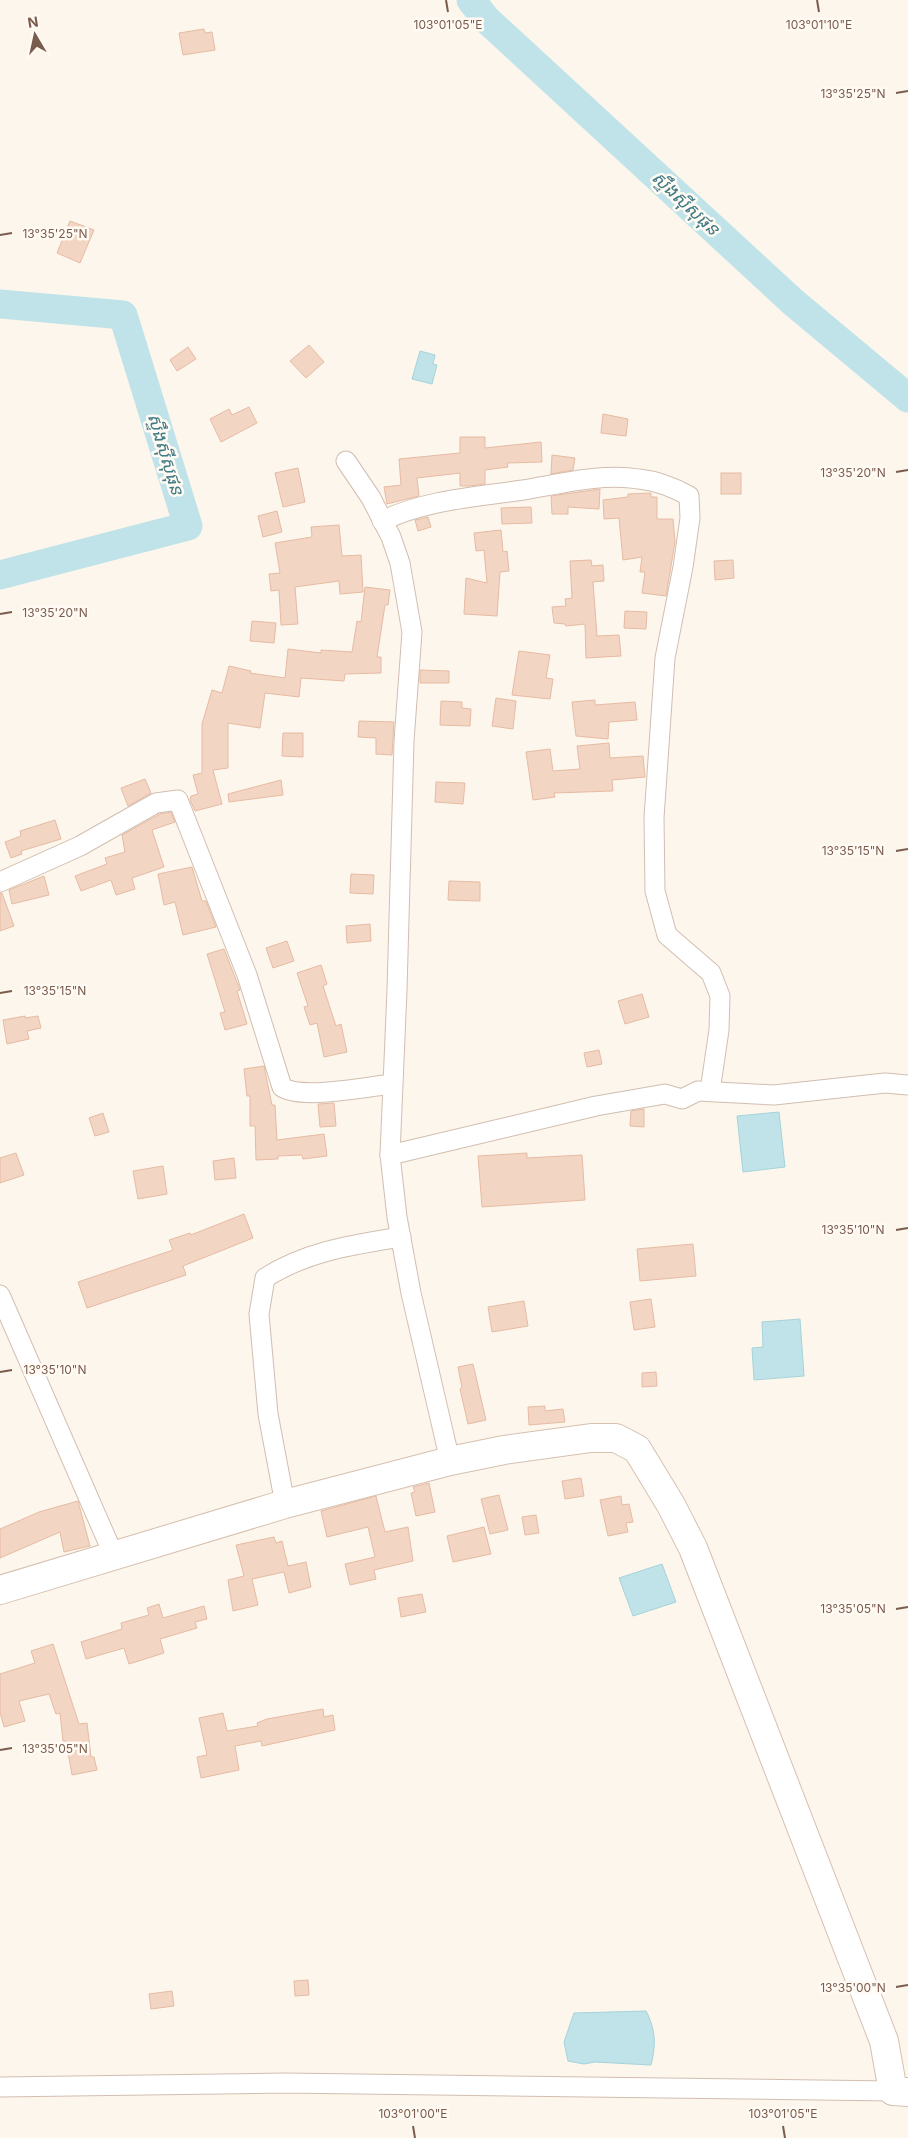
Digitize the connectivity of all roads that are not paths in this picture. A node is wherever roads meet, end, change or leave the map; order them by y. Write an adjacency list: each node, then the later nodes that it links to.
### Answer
1 (346, 460): 2 (street)
2 (382, 521): 4 (street); 6 (street)
3 (0, 882): 4 (street)
4 (392, 1084): 7 (street)
5 (908, 1085): 6 (street)
6 (710, 1091): 7 (street)
7 (390, 1154): 8 (street)
8 (401, 1237): 10 (street); 11 (street)
9 (0, 1295): 12 (street)
10 (450, 1461): 11 (main road); 15 (main road)
11 (285, 1504): 12 (main road)
12 (114, 1556): 13 (main road)
13 (0, 1590)
14 (0, 2087): 15 (street)
15 (901, 2091)

